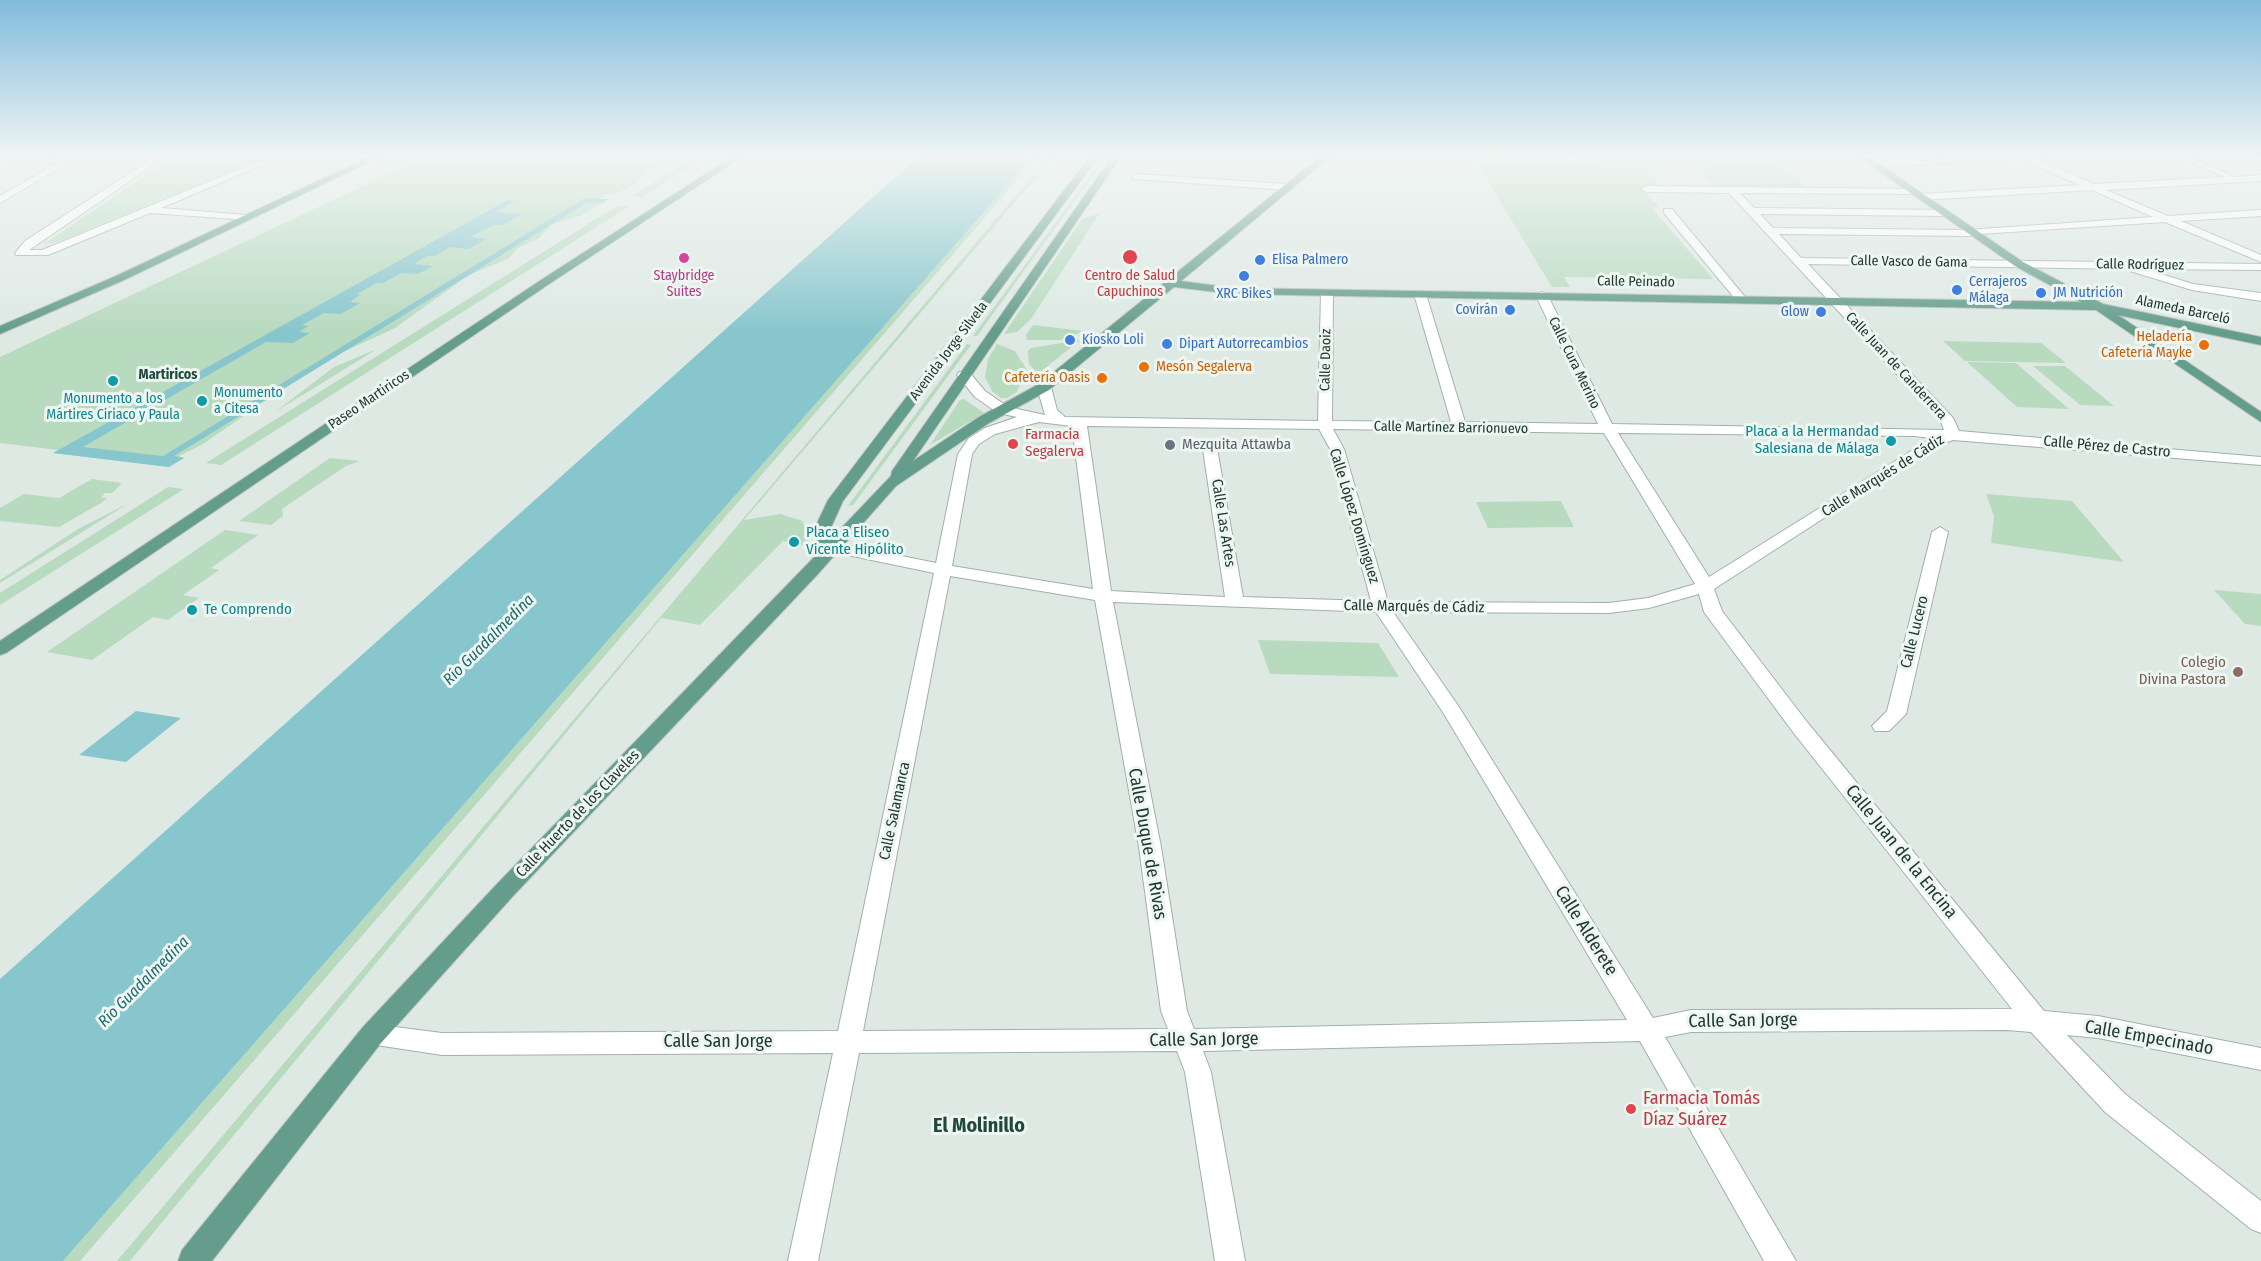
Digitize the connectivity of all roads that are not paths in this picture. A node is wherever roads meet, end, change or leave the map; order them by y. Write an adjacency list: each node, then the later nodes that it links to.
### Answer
1 (74, 214): 2 (street)
2 (140, 214)
3 (196, 214): 14 (street)
4 (255, 214): 14 (main road)
5 (651, 214): 53 (main road, Paseo Martiricos)
6 (1051, 214): 47 (main road, Avenida Jorge Silvela)
7 (1077, 214): 34 (main road, Avenida Jorge Silvela)
8 (1255, 214): 24 (main road, Calle Huerto de los Claveles)
9 (1670, 214): 29 (street)
10 (1755, 214): 16 (street, Calle Juan de Canderrera)
11 (1945, 214): 17 (main road)
12 (2155, 214): 15 (street)
13 (2248, 214): 15 (street)
14 (246, 218): 18 (main road)
15 (2167, 219): 17 (street); 19 (street)
16 (1770, 231): 17 (street); 20 (street, Calle Juan de Canderrera)
17 (1973, 232): 21 (main road)
18 (201, 239): 32 (main road); 32 (main road)
19 (2261, 259)
20 (1799, 261): 21 (street, Calle Vasco de Gama); 30 (street, Calle Juan de Canderrera)
21 (2019, 264): 22 (street, Calle Rodríguez); 31 (main road)
22 (2125, 265): 23 (street, Calle Rodríguez); 28 (street)
23 (2261, 267)
24 (1173, 283): 25 (main road, Calle Peinado); 35 (main road, Calle Huerto de los Claveles)
25 (1327, 293): 26 (main road, Calle Peinado); 39 (street, Calle Daoiz)
26 (1420, 294): 27 (main road, Calle Peinado); 40 (street)
27 (1542, 296): 29 (main road, Calle Peinado); 41 (street, Calle Cura Merino)
28 (2261, 297)
29 (1741, 299): 30 (main road, Calle Peinado)
30 (1835, 300): 31 (main road, Calle Peinado); 42 (street, Calle Juan de Canderrera)
31 (2099, 307): 33 (main road, Alameda Barceló); 37 (main road)
32 (0, 330)
33 (2261, 341)
34 (964, 375): 36 (street, Calle Martínez Barrionuevo); 45 (main road, Avenida Jorge Silvela)
35 (1044, 387): 36 (main road, Calle Huerto de los Claveles); 38 (street)
36 (1003, 410): 38 (street, Calle Martínez Barrionuevo); 45 (main road, Calle Huerto de los Claveles)
37 (2261, 418)
38 (1064, 421): 39 (street, Calle Martínez Barrionuevo); 48 (street, Calle Salamanca); 50 (street, Calle Duque de Rivas)
39 (1325, 427): 40 (street, Calle Martínez Barrionuevo); 52 (street, Calle López Domínguez)
40 (1460, 428): 41 (street, Calle Martínez Barrionuevo)
41 (1609, 429): 42 (street, Calle Martínez Barrionuevo); 49 (street, Calle Juan de la Encina)
42 (1953, 434): 44 (street, Calle Pérez de Castro); 49 (street, Calle Marqués de Cádiz)
43 (1209, 443): 51 (street, Calle Las Artes)
44 (2261, 461)
45 (891, 483): 47 (main road, Calle Huerto de los Claveles)
46 (1940, 532): 54 (street, Calle Lucero)
47 (833, 548): 48 (street, Calle Marqués de Cádiz); 57 (main road, Calle Huerto de los Claveles)
48 (943, 570): 50 (street, Calle Marqués de Cádiz); 59 (street, Calle Salamanca)
49 (1705, 587): 52 (street, Calle Marqués de Cádiz); 55 (street, Calle Juan de la Encina)
50 (1103, 596): 51 (street, Calle Marqués de Cádiz); 58 (street, Calle Duque de Rivas)
51 (1235, 603): 52 (street, Calle Marqués de Cádiz)
52 (1381, 607): 56 (street, Calle Alderete)
53 (0, 650)
54 (1881, 726)
55 (2036, 1020): 56 (street, Calle San Jorge); 60 (street, Calle Empecinado); 61 (street, Calle Juan de la Encina)
56 (1647, 1030): 58 (street, Calle San Jorge); 65 (street, Calle Alderete)
57 (372, 1035): 59 (street, Calle San Jorge); 62 (main road, Calle Huerto de los Claveles)
58 (1185, 1040): 59 (street, Calle San Jorge); 64 (street, Calle Duque de Rivas)
59 (846, 1042): 63 (street, Calle Salamanca)
60 (2261, 1059)
61 (2261, 1219)
62 (194, 1261)
63 (803, 1261)
64 (1230, 1261)
65 (1781, 1261)

